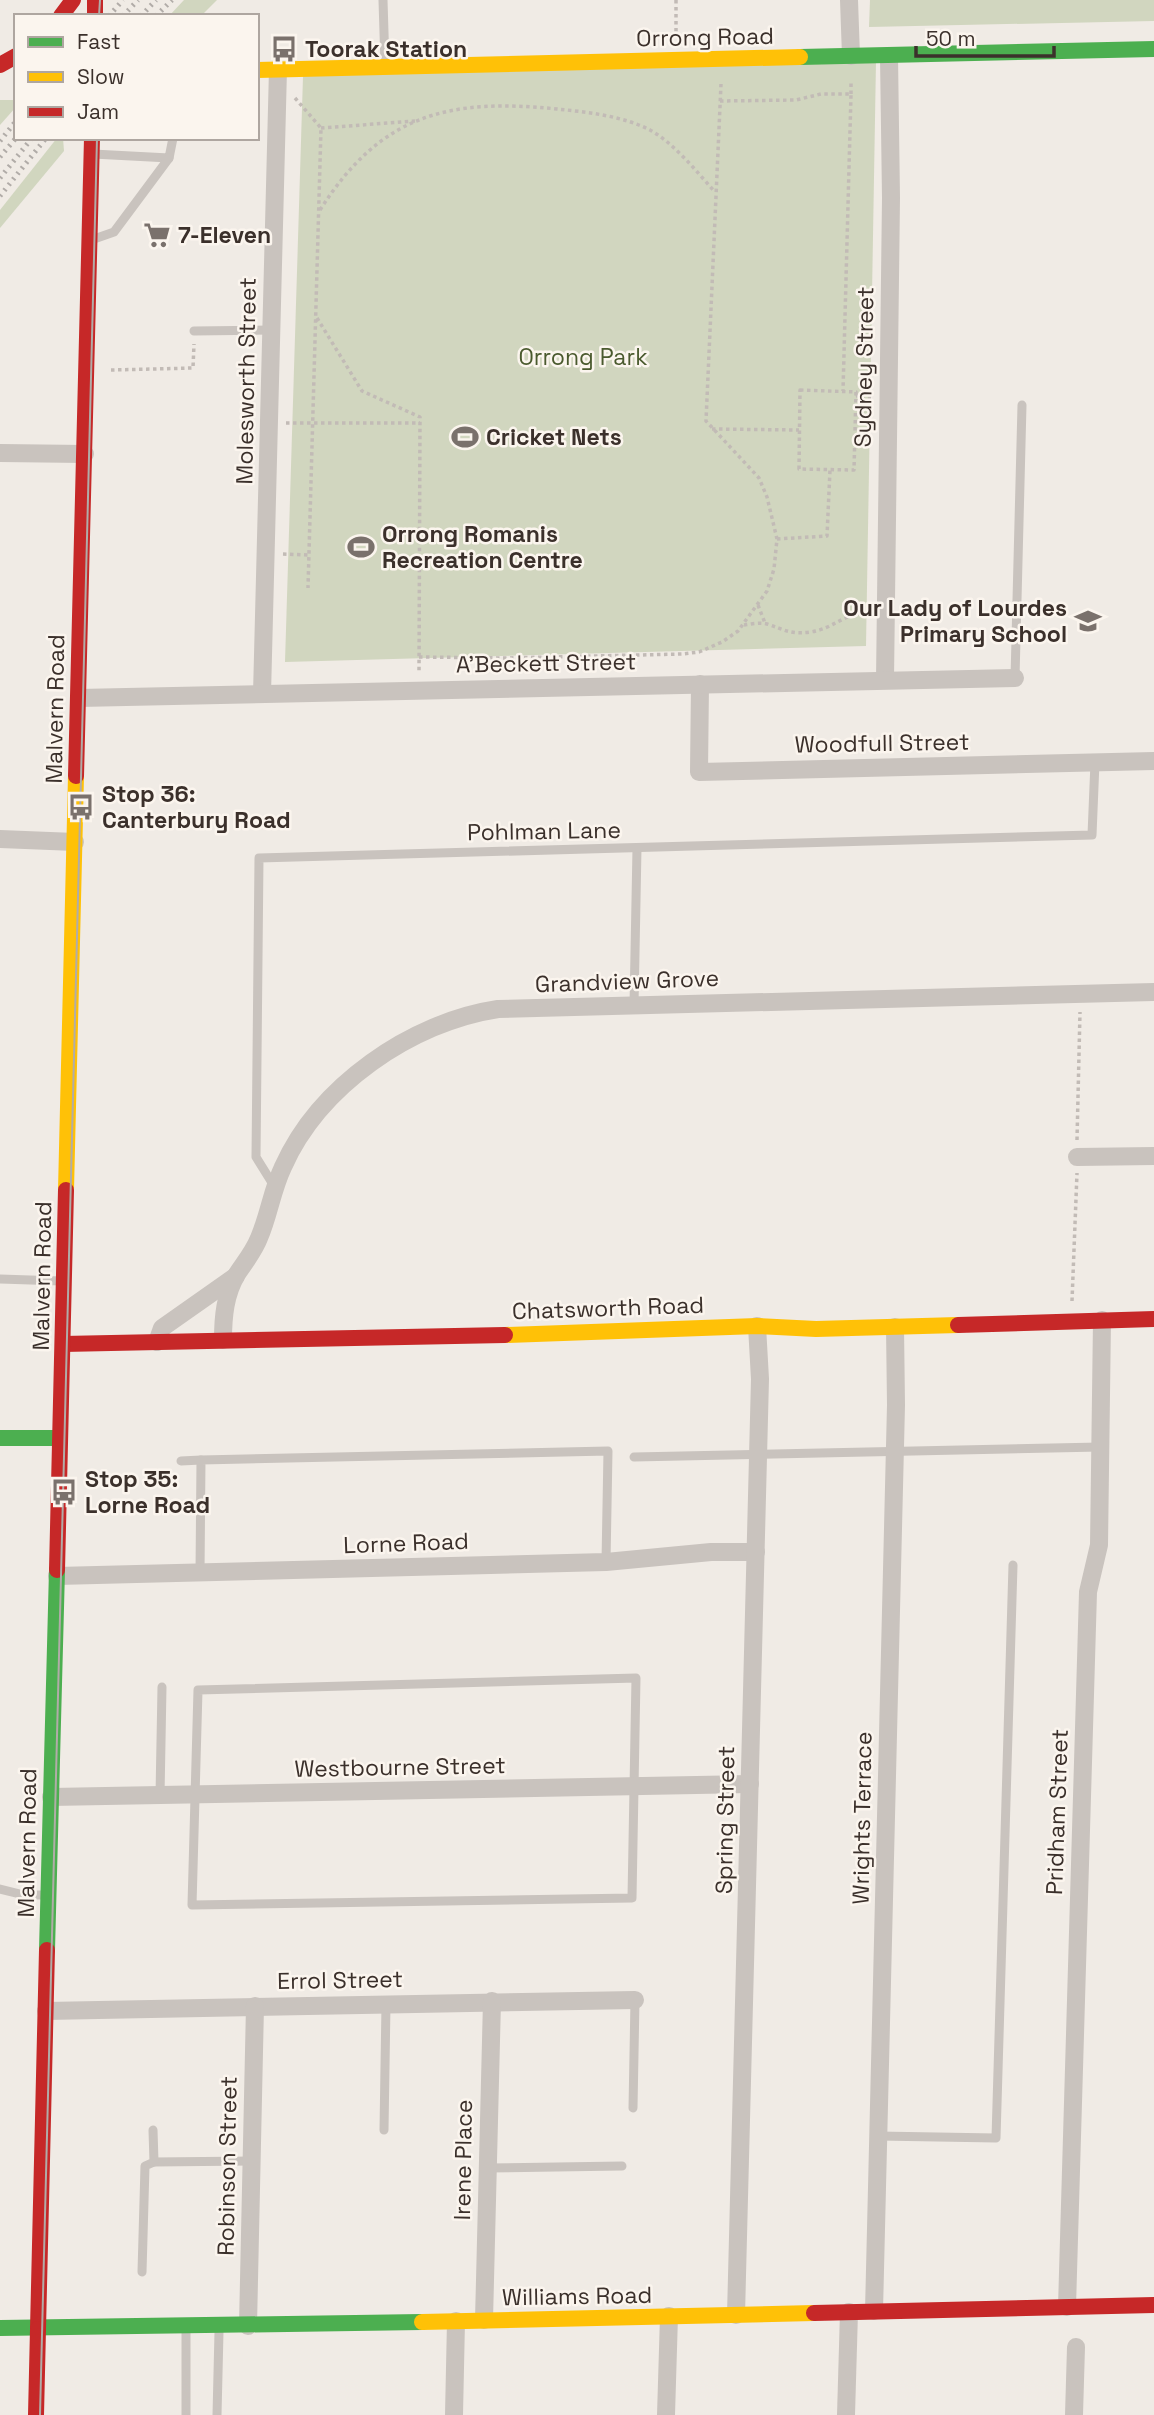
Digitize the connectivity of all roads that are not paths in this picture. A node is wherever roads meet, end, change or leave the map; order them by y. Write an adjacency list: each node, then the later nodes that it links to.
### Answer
1 (74, 0): 4 (main road)
2 (383, 0): 8 (lane)
3 (849, 0): 7 (street)
4 (63, 14)
5 (1154, 50): 6 (main road, Orrong Road)
6 (889, 55): 7 (main road, Orrong Road); 21 (street, Sydney Street)
7 (851, 56): 8 (main road, Orrong Road)
8 (386, 67): 9 (main road, Orrong Road)
9 (278, 69): 10 (main road, Orrong Road); 15 (street, Molesworth Street)
10 (259, 70)
11 (173, 140): 13 (lane)
12 (92, 146): 13 (lane); 14 (main road, Malvern Road)
13 (169, 158): 14 (lane)
14 (89, 239): 19 (main road, Malvern Road)
15 (271, 330): 16 (lane); 23 (street, Molesworth Street)
16 (194, 331)
17 (1022, 405): 20 (lane)
18 (0, 453): 19 (street)
19 (85, 454): 24 (main road, Malvern Road)
20 (1015, 678): 21 (street, A'Beckett Street)
21 (885, 680): 22 (street, A'Beckett Street)
22 (700, 684): 23 (street, A'Beckett Street); 26 (street, Woodfull Street)
23 (262, 694): 24 (street, A'Beckett Street)
24 (79, 698): 28 (main road, Malvern Road)
25 (1154, 761): 26 (street, Woodfull Street)
26 (1095, 762): 29 (lane, Pohlman Lane)
27 (0, 839): 28 (street)
28 (75, 842): 37 (main road, Malvern Road)
29 (637, 848): 31 (lane); 34 (lane, Pohlman Lane)
30 (1154, 992): 31 (street, Grandview Grove)
31 (634, 1005): 34 (street, Grandview Grove)
32 (1154, 1156): 33 (street)
33 (1077, 1157)
34 (275, 1188): 35 (street, Grandview Grove)
35 (236, 1276): 42 (street, Grandview Grove); 43 (street, Grandview Grove)
36 (0, 1279): 37 (lane)
37 (64, 1281): 44 (main road, Malvern Road)
38 (1154, 1318): 39 (main road, Chatsworth Road)
39 (1102, 1320): 41 (main road, Chatsworth Road); 47 (street, Pridham Street)
40 (757, 1326): 41 (main road, Chatsworth Road); 42 (main road, Chatsworth Road); 49 (street, Spring Street)
41 (895, 1326): 48 (street, Wrights Terrace)
42 (223, 1340): 43 (main road, Chatsworth Road)
43 (157, 1342): 44 (main road, Chatsworth Road)
44 (63, 1344): 46 (main road, Malvern Road)
45 (0, 1438): 46 (main road)
46 (60, 1438): 57 (main road, Malvern Road)
47 (1100, 1447): 48 (lane); 81 (street, Pridham Street)
48 (895, 1451): 49 (lane); 74 (street, Wrights Terrace)
49 (758, 1453): 50 (lane); 53 (street, Spring Street)
50 (634, 1457)
51 (201, 1460): 52 (lane); 54 (lane); 56 (lane)
52 (181, 1461)
53 (756, 1552): 54 (street, Lorne Road); 59 (street, Spring Street)
54 (606, 1562): 56 (street, Lorne Road)
55 (1013, 1565): 74 (lane)
56 (200, 1573): 57 (street, Lorne Road)
57 (57, 1576): 63 (main road, Malvern Road)
58 (162, 1687): 61 (lane)
59 (750, 1784): 60 (street, Westbourne Street); 84 (street, Spring Street)
60 (634, 1787): 62 (street, Westbourne Street); 62 (lane); 62 (lane)
61 (160, 1796): 62 (street, Westbourne Street); 63 (street, Westbourne Street)
62 (194, 1796)
63 (51, 1797): 65 (main road, Malvern Road)
64 (0, 1889): 65 (lane)
65 (49, 1895): 70 (main road, Malvern Road)
66 (635, 2000): 67 (street, Errol Street); 71 (lane)
67 (492, 2001): 68 (street, Errol Street); 78 (street, Irene Place)
68 (386, 2004): 69 (street, Errol Street); 73 (lane)
69 (255, 2006): 70 (street, Errol Street); 75 (street, Robinson Street)
70 (46, 2011): 92 (main road, Malvern Road)
71 (633, 2108)
72 (153, 2130): 76 (lane)
73 (384, 2130)
74 (878, 2136): 82 (street, Wrights Terrace)
75 (252, 2161): 76 (lane); 88 (street, Robinson Street)
76 (154, 2162): 79 (lane)
77 (622, 2166): 78 (lane)
78 (487, 2168): 86 (street, Irene Place)
79 (142, 2272)
80 (1154, 2305): 81 (main road, Williams Road)
81 (1067, 2307): 82 (main road, Williams Road)
82 (874, 2311): 83 (main road, Williams Road)
83 (849, 2312): 84 (main road, Williams Road); 99 (street)
84 (736, 2315): 85 (main road, Williams Road)
85 (669, 2316): 86 (main road, Williams Road); 98 (street)
86 (484, 2320): 87 (main road, Williams Road)
87 (456, 2321): 88 (main road, Williams Road); 97 (street)
88 (248, 2326): 90 (main road, Williams Road)
89 (186, 2327): 90 (main road, Williams Road); 92 (main road, Williams Road); 95 (lane)
90 (219, 2327): 96 (lane)
91 (0, 2329): 92 (main road, Williams Road)
92 (38, 2329): 94 (main road, Malvern Road)
93 (1076, 2347): 100 (street)
94 (36, 2415)
95 (186, 2415)
96 (217, 2415)
97 (454, 2415)
98 (666, 2415)
99 (846, 2415)
100 (1074, 2415)

